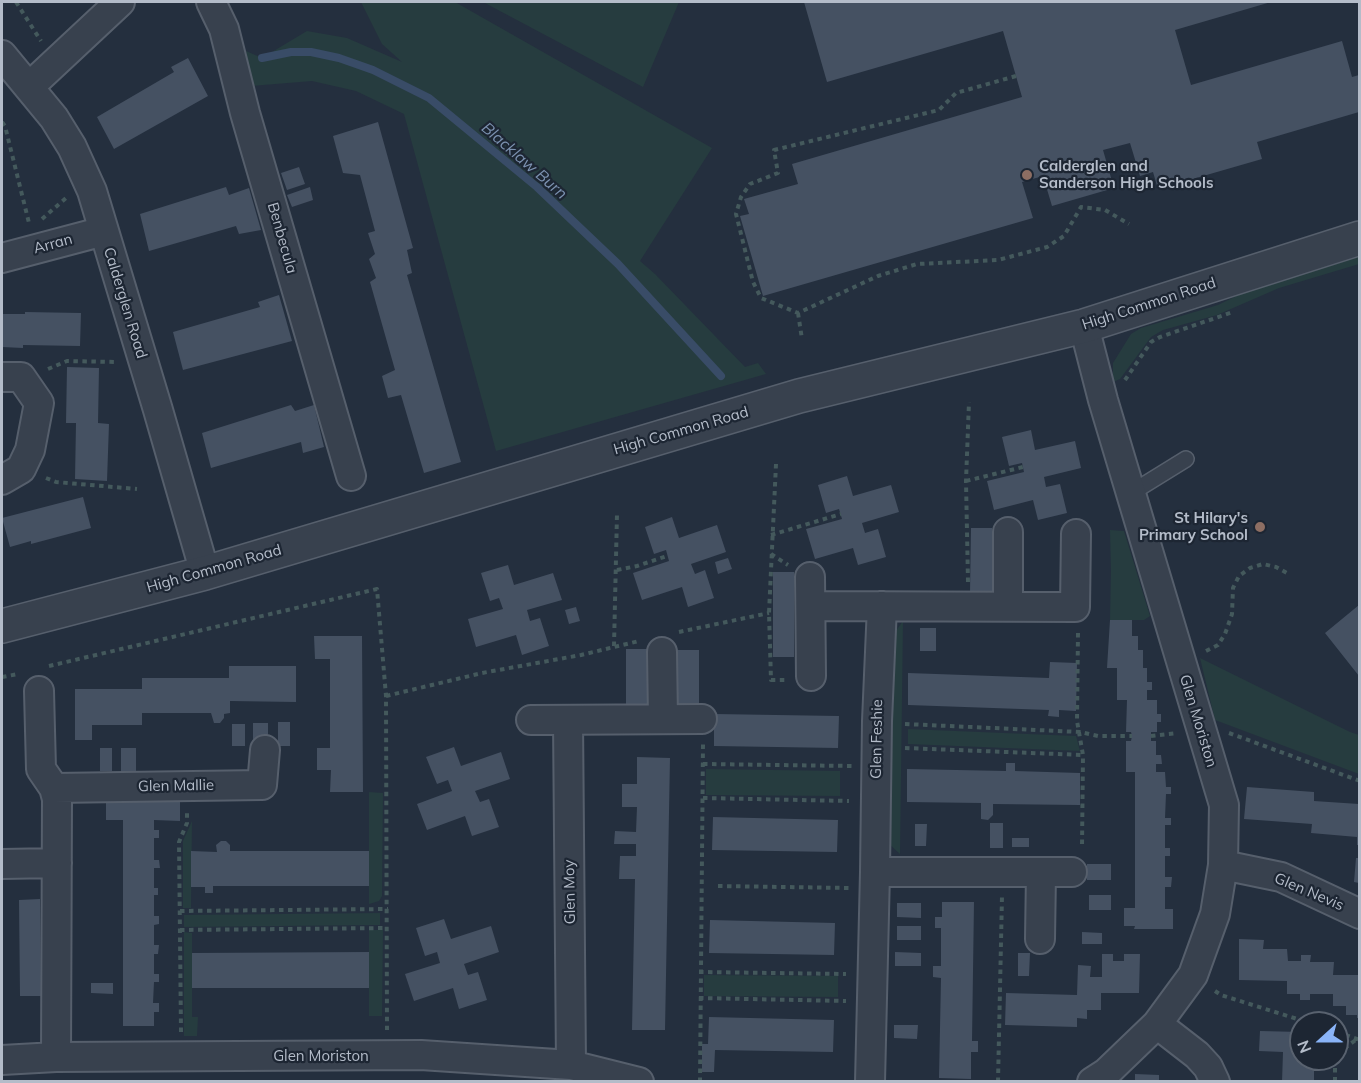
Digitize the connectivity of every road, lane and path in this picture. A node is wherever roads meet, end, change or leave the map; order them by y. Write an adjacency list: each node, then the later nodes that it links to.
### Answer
1 (16, 2): 4 (path)
2 (120, 2): 7 (street)
3 (211, 2): 28 (street, Benbecula)
4 (43, 44)
5 (2, 55): 7 (street, Calderglen Road)
6 (1016, 76): 17 (path)
7 (29, 87): 13 (street, Calderglen Road)
8 (2, 122): 12 (path)
9 (73, 191): 10 (path)
10 (39, 222)
11 (1129, 224): 17 (path)
12 (31, 230)
13 (104, 231): 15 (street, Arran); 39 (street, Calderglen Road)
14 (1359, 238): 18 (street, High Common Road)
15 (2, 258)
16 (1236, 310): 22 (path)
17 (798, 313): 19 (path)
18 (1084, 326): 22 (street, Glen Moriston); 39 (street, High Common Road)
19 (802, 339)
20 (123, 362): 21 (path)
21 (13, 380): 27 (street)
22 (1103, 400): 31 (street, Glen Moriston)
23 (969, 402): 29 (path)
24 (1186, 459): 31 (lane)
25 (776, 464): 36 (path)
26 (1023, 467): 29 (path)
27 (11, 475): 30 (path)
28 (351, 476)
29 (966, 481): 44 (path)
30 (137, 489)
31 (1131, 493): 51 (street, Glen Moriston)
32 (617, 514): 38 (path)
33 (841, 514): 36 (path)
34 (1008, 532): 45 (street)
35 (1076, 534): 46 (street)
36 (771, 535): 47 (path)
37 (667, 556): 38 (path)
38 (616, 570): 50 (path)
39 (205, 573): 48 (street, High Common Road)
40 (1287, 573): 51 (path)
41 (810, 577): 42 (street)
42 (811, 606): 43 (street); 52 (street)
43 (882, 606): 44 (street); 69 (street, Glen Feshie)
44 (968, 606): 45 (street)
45 (1008, 606): 46 (street)
46 (1076, 606): 62 (path)
47 (769, 613): 49 (path); 52 (path)
48 (2, 626)
49 (660, 642): 50 (path); 56 (street)
50 (614, 646): 55 (path)
51 (1179, 659): 61 (street, Glen Moriston)
52 (811, 676)
53 (37, 677): 54 (path); 55 (path); 72 (street)
54 (2, 678)
55 (386, 696): 83 (path)
56 (663, 719): 57 (street); 59 (street)
57 (702, 719): 68 (path)
58 (531, 720): 59 (street)
59 (568, 720): 99 (street, Glen Moy)
60 (905, 724): 62 (path)
61 (1200, 730): 64 (path); 70 (path); 77 (street, Glen Moriston)
62 (1080, 732): 63 (path); 67 (path)
63 (1132, 736)
64 (1151, 736)
65 (905, 748): 67 (path)
66 (265, 750): 71 (street, Glen Mallie)
67 (1083, 754): 78 (path)
68 (703, 764): 69 (path); 73 (path)
69 (876, 766): 74 (street, Glen Feshie)
70 (1359, 781)
71 (187, 786): 72 (street, Glen Mallie); 84 (path)
72 (54, 788): 75 (street)
73 (703, 798): 74 (path); 89 (path)
74 (875, 802): 81 (street, Glen Feshie)
75 (57, 863): 76 (street); 97 (street)
76 (2, 864)
77 (1223, 865): 85 (street, Glen Nevis); 90 (street, Glen Moriston)
78 (1071, 872): 80 (street)
79 (1002, 873): 80 (street); 81 (street); 103 (path)
80 (1041, 873): 88 (street)
81 (875, 880): 82 (path); 91 (street, Glen Feshie)
82 (718, 886)
83 (388, 909): 84 (path); 86 (path)
84 (180, 911): 87 (path)
85 (1359, 914)
86 (387, 928): 87 (path); 95 (path)
87 (180, 930): 96 (path)
88 (1040, 939)
89 (699, 972): 91 (path); 92 (path)
90 (1194, 975): 93 (path); 94 (street, Glen Moriston)
91 (873, 988): 92 (path); 102 (street, Glen Feshie)
92 (699, 998): 101 (path)
93 (1289, 1016)
94 (1157, 1024): 104 (street, Glen Moriston); 105 (street)
95 (392, 1056): 96 (street, Glen Moriston); 99 (street, Glen Moriston)
96 (181, 1057): 97 (street, Glen Moriston)
97 (56, 1058): 98 (street, Glen Moriston)
98 (2, 1060)
99 (571, 1065): 100 (street, Glen Moriston)
100 (639, 1082)
101 (700, 1082)
102 (870, 1082)
103 (998, 1082)
104 (1092, 1082)
105 (1215, 1082)

